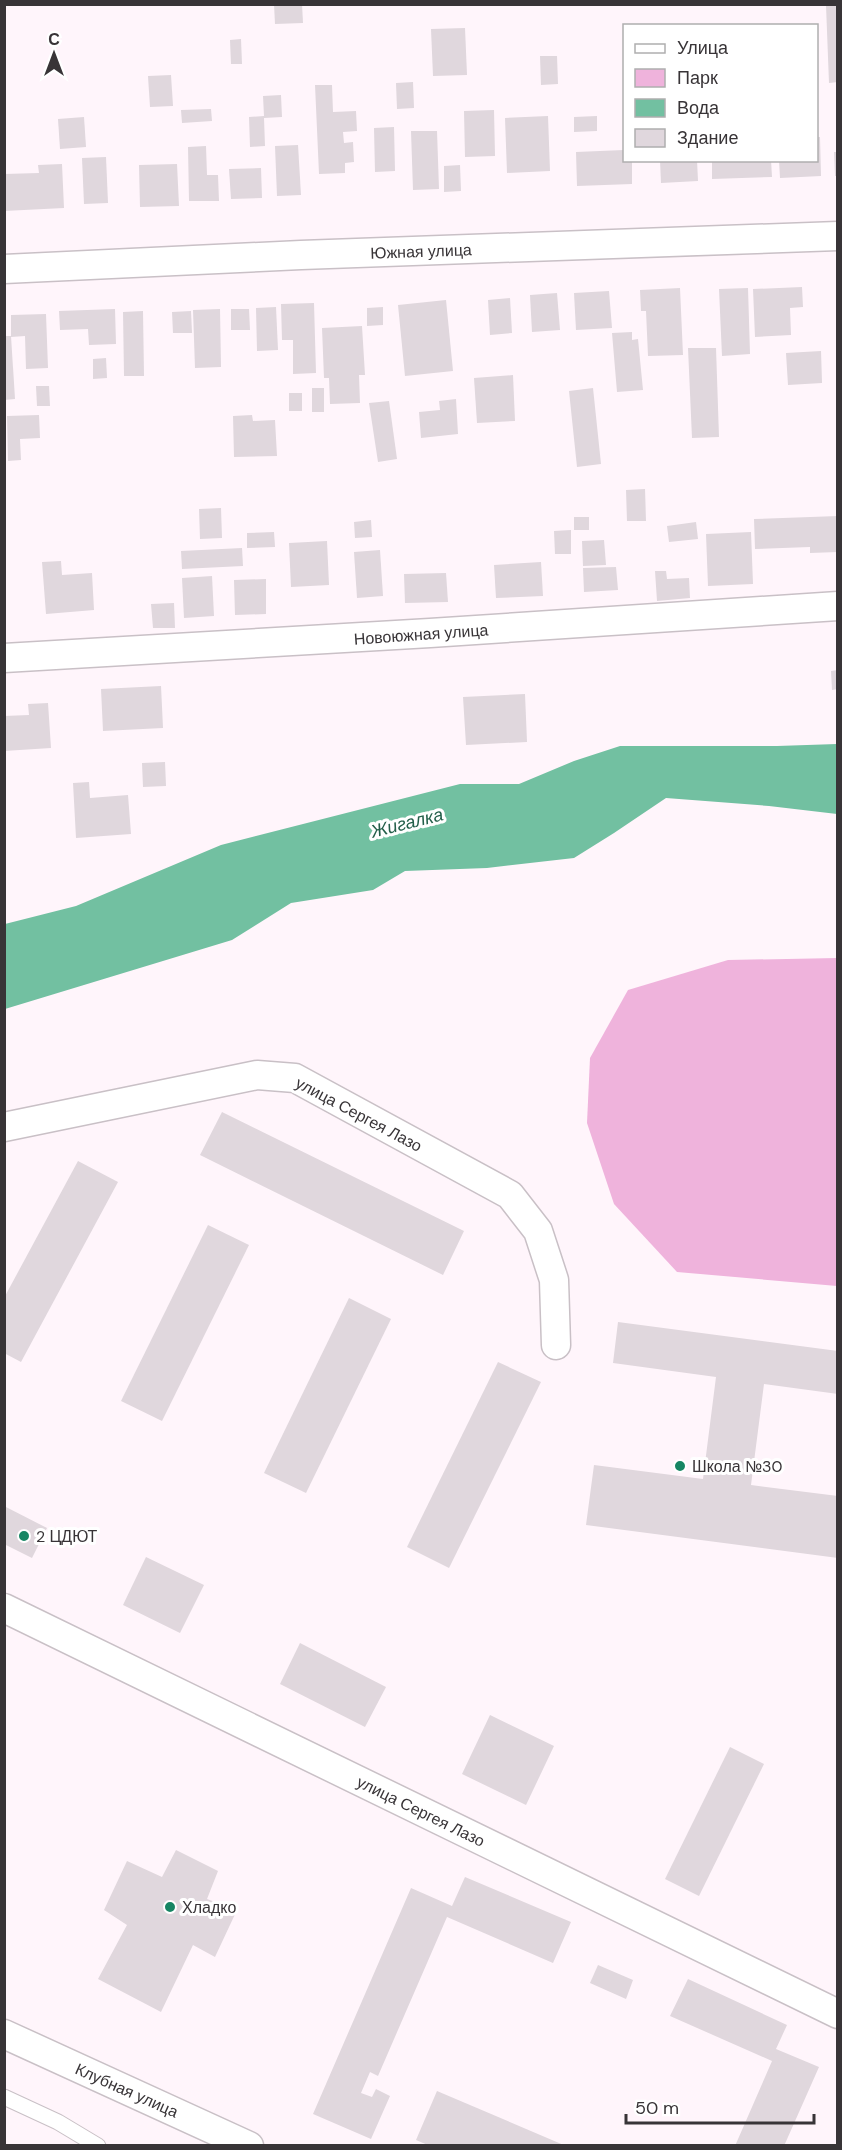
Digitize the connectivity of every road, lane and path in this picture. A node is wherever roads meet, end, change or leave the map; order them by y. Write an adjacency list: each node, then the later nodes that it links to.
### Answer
1 (837, 237): 2 (street, Южная улица)
2 (4, 269)
3 (837, 606): 4 (street, Новоюжная улица)
4 (4, 658)
5 (4, 1127): 6 (street, улица Сергея Лазо)
6 (556, 1345)
7 (4, 1608): 8 (street, улица Сергея Лазо)
8 (837, 2014)
9 (4, 2034): 12 (street, Клубная улица)
10 (4, 2097): 11 (lane)
11 (98, 2145)
12 (249, 2145)

